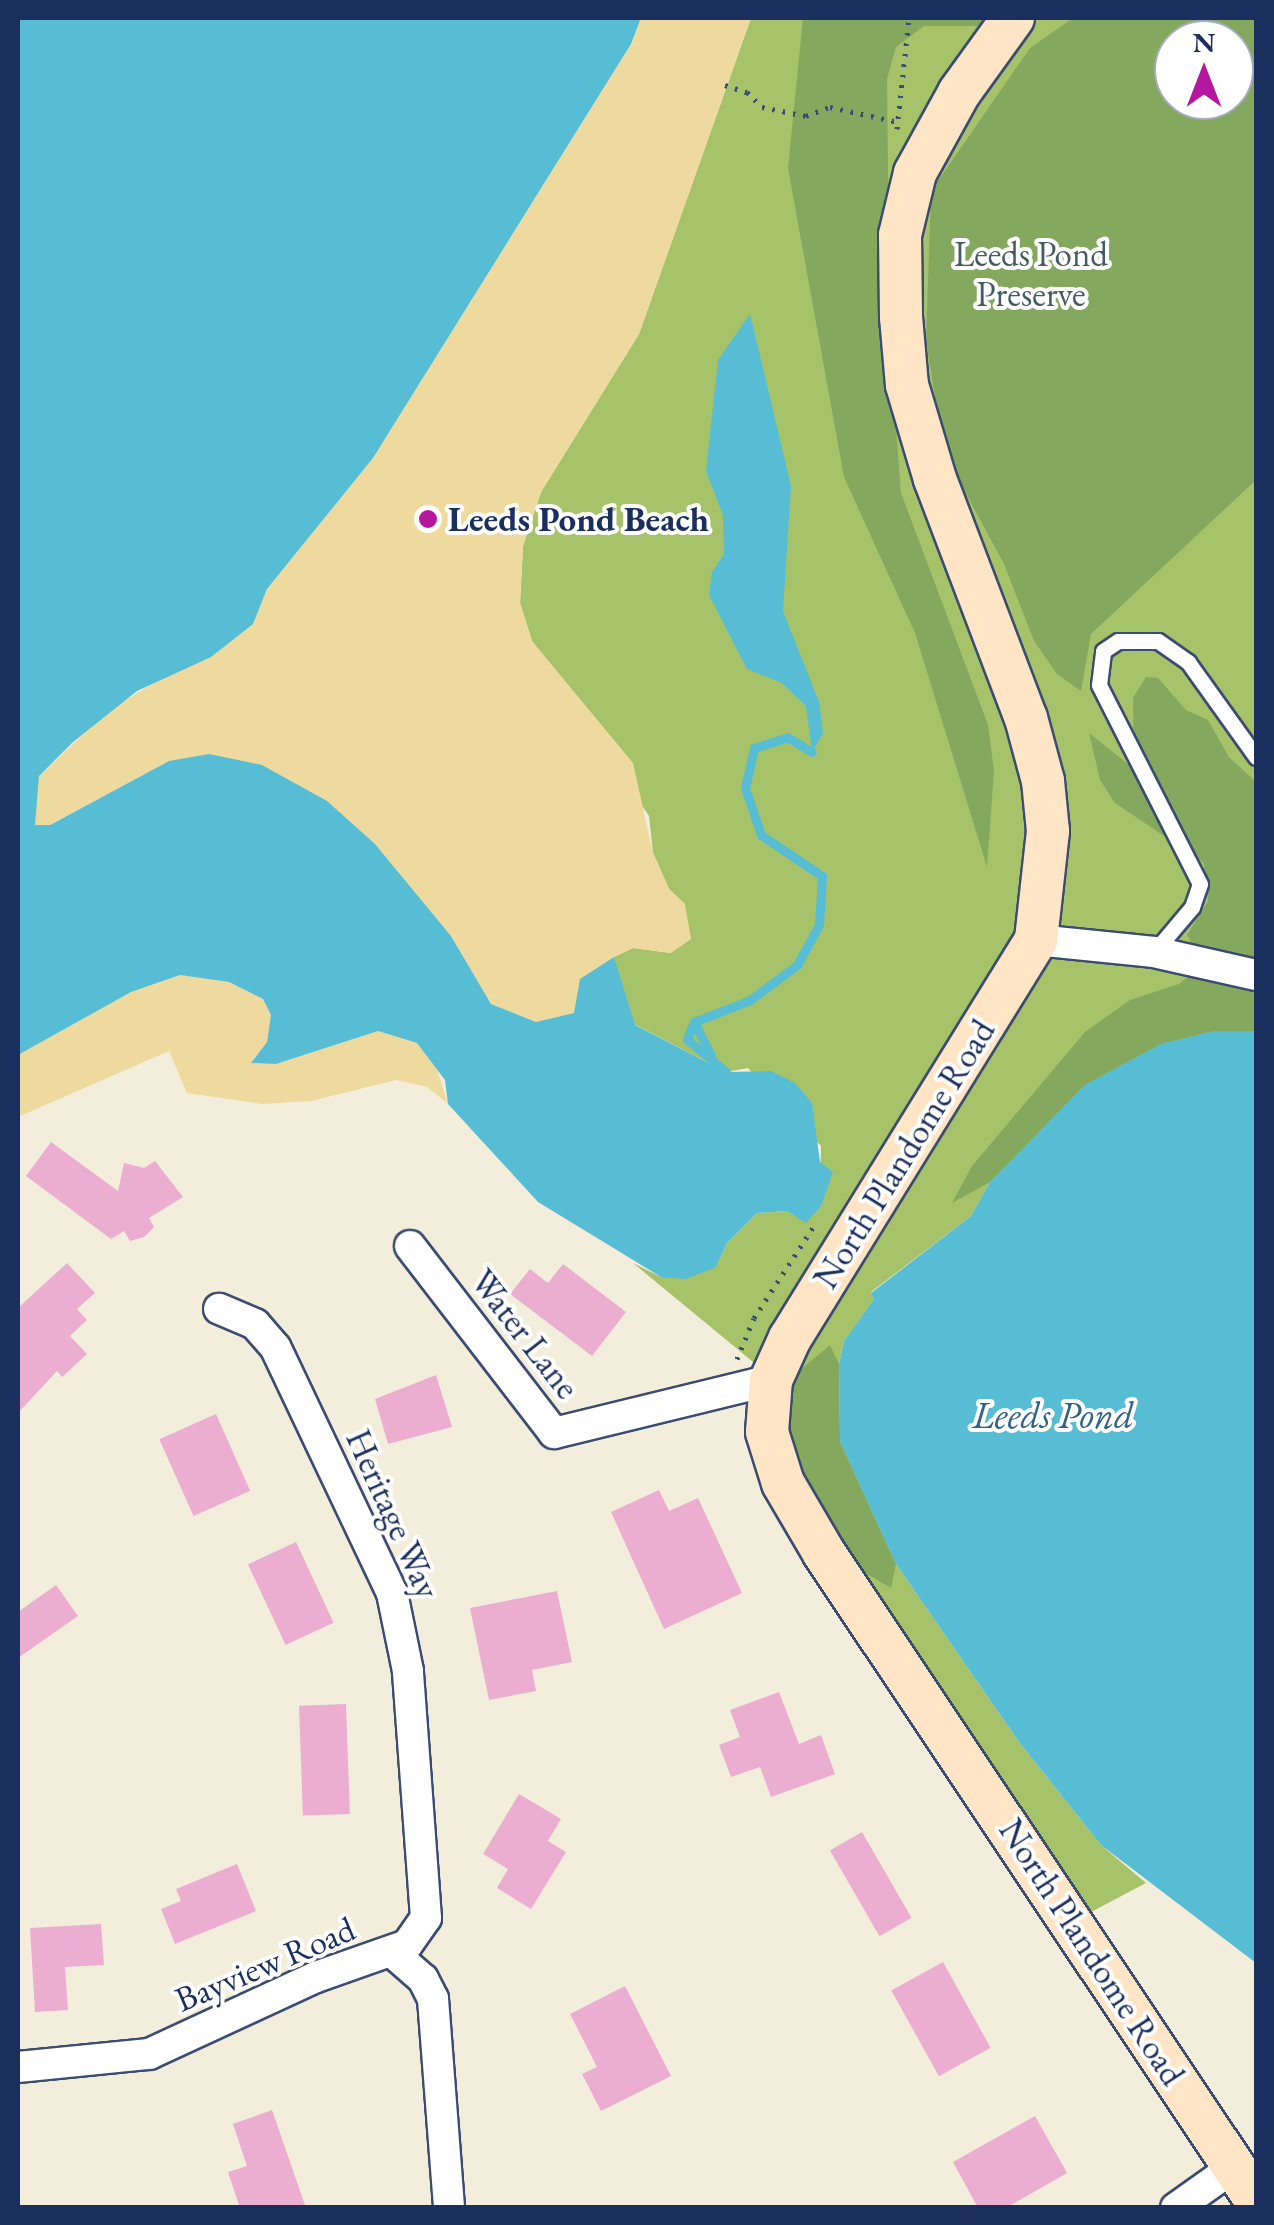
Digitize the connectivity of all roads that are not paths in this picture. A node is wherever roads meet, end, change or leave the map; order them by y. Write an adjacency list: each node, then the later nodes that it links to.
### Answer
1 (1014, 18): 3 (main road, North Plandome Road)
2 (1256, 758): 4 (lane)
3 (1036, 940): 4 (street); 8 (main road, North Plandome Road)
4 (1154, 952): 5 (street)
5 (1256, 975)
6 (410, 1246): 8 (street, Water Lane)
7 (219, 1310): 9 (street, Heritage Way)
8 (753, 1377): 11 (main road, North Plandome Road)
9 (392, 1952): 10 (street, Bayview Road); 12 (street, Bayview Road)
10 (18, 2066)
11 (1245, 2184): 13 (street)
12 (449, 2208)
13 (1176, 2208)

